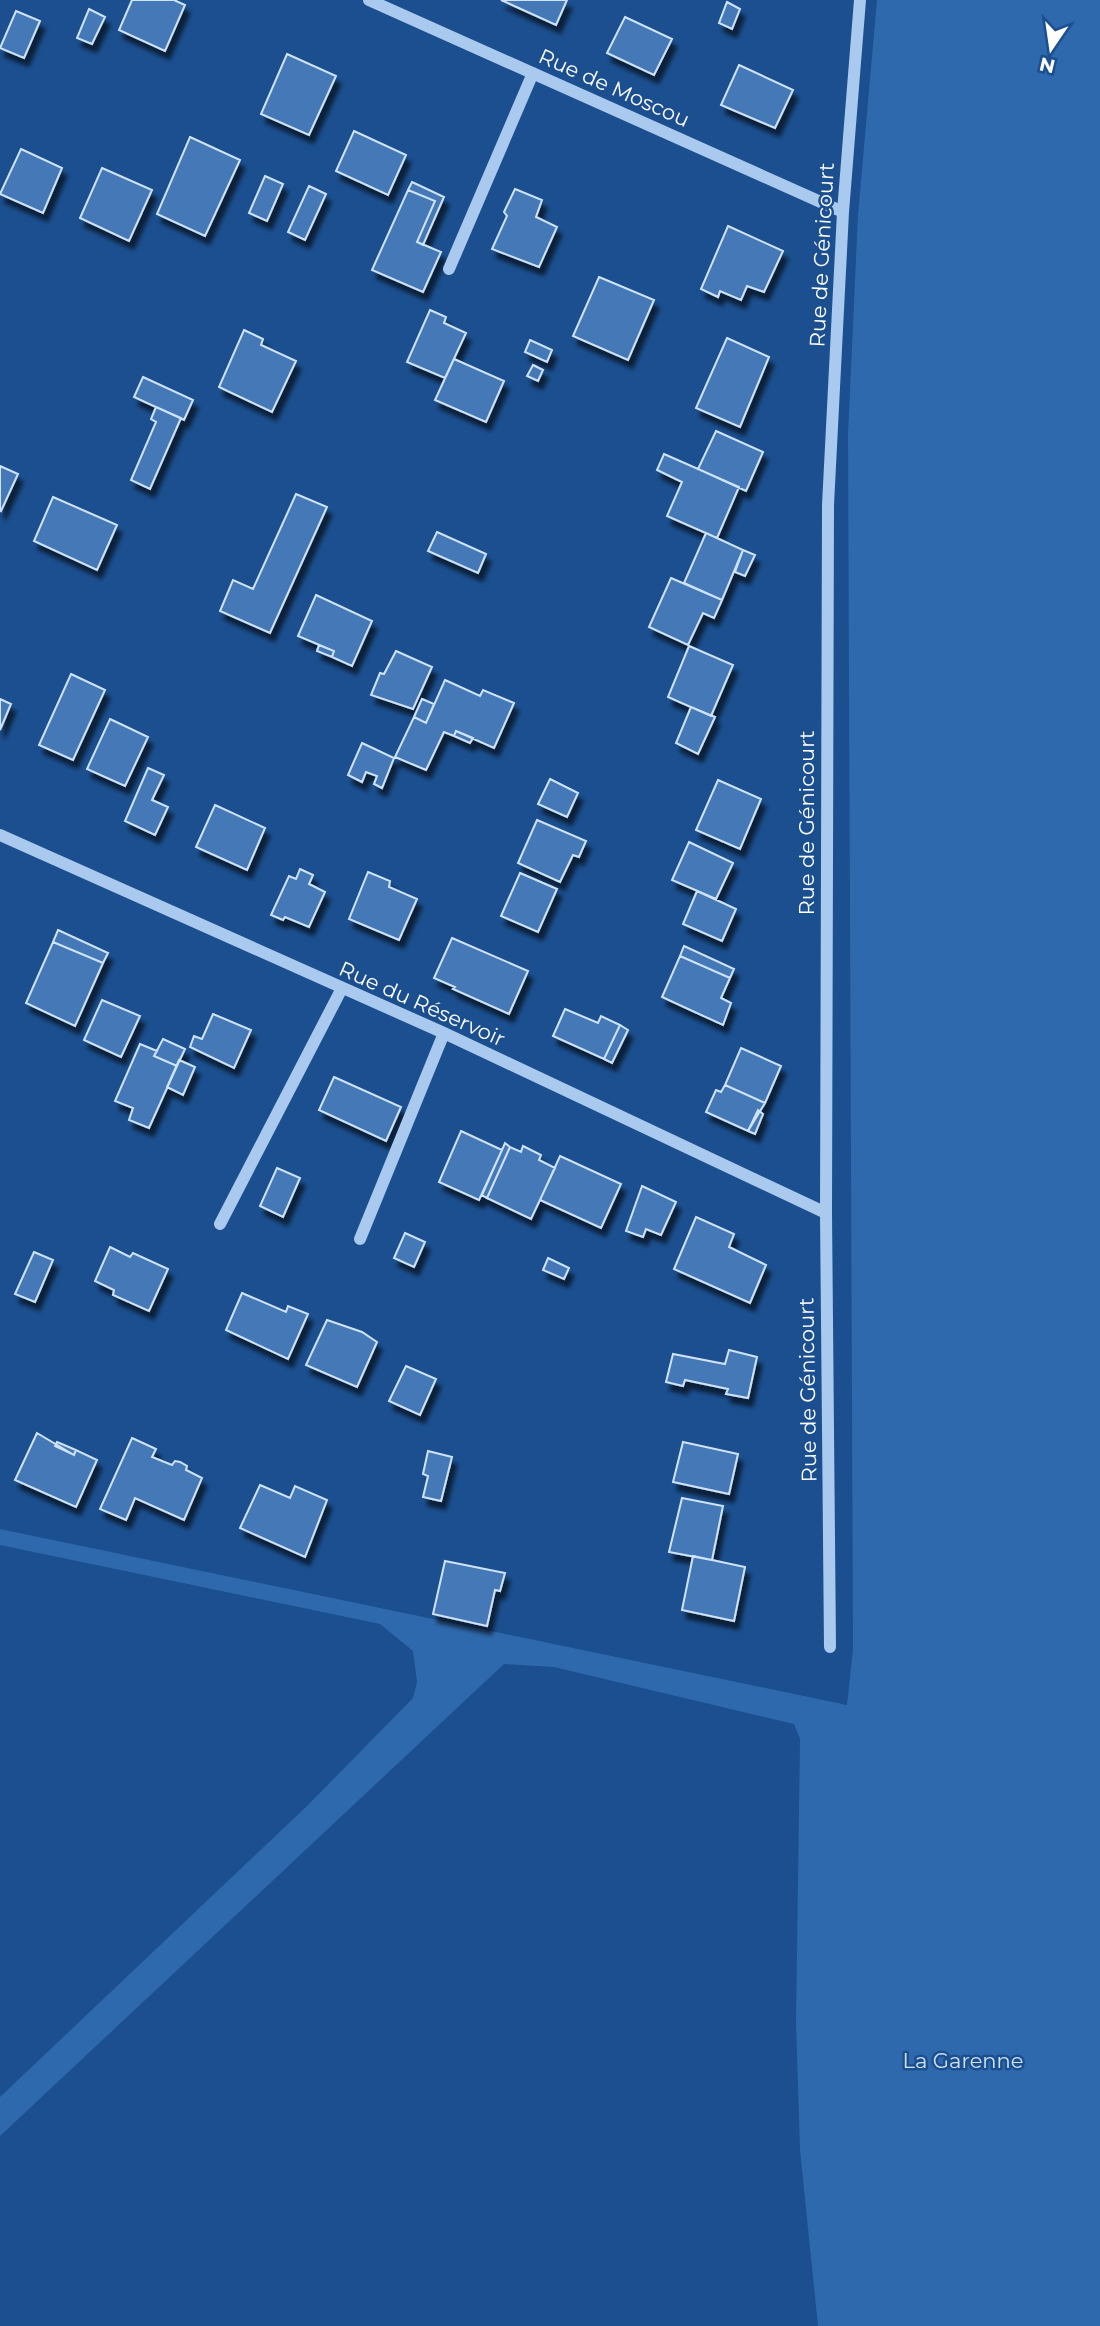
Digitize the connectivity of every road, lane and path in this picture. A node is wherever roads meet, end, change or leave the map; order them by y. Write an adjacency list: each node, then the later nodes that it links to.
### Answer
1 (369, 0): 3 (street, Rue de Moscou)
2 (860, 0): 4 (street, Rue de Génicourt)
3 (533, 73): 4 (street, Rue de Moscou); 5 (street)
4 (843, 212): 9 (street, Rue de Génicourt)
5 (449, 269)
6 (0, 835): 7 (street, Rue du Réservoir)
7 (341, 990): 8 (street, Rue du Réservoir); 10 (street)
8 (443, 1033): 9 (street, Rue du Réservoir); 11 (street)
9 (826, 1213): 12 (street, Rue de Génicourt)
10 (220, 1224)
11 (360, 1239)
12 (830, 1647)

